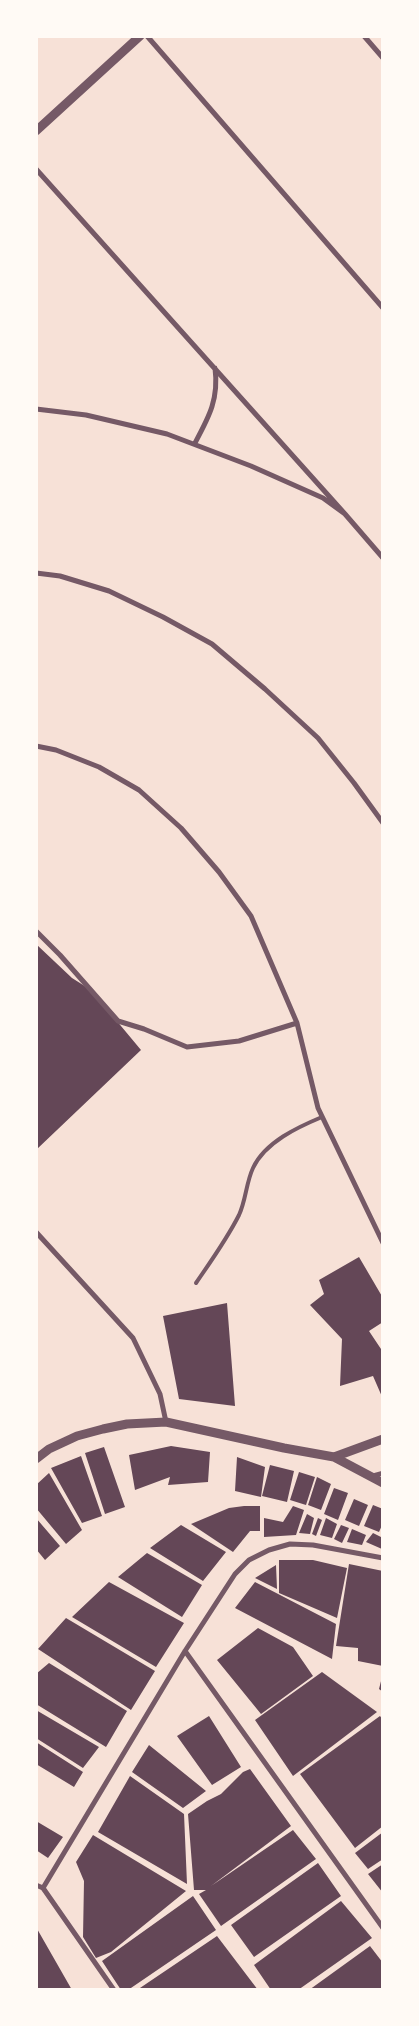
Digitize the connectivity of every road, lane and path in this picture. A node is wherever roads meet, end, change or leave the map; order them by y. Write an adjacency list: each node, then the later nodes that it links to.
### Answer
1 (140, 36): 5 (street)
2 (147, 36): 7 (street)
3 (364, 36): 4 (street)
4 (383, 58)
5 (36, 131)
6 (36, 169): 8 (street)
7 (383, 308)
8 (215, 368): 10 (street); 11 (street)
9 (36, 409): 10 (street)
10 (195, 443): 11 (street)
11 (345, 514): 12 (street)
12 (383, 558)
13 (36, 573): 15 (street)
14 (36, 746): 17 (street)
15 (383, 823)
16 (36, 931): 17 (street)
17 (297, 1023): 18 (street)
18 (322, 1117): 20 (street); 21 (lane)
19 (36, 1232): 22 (street)
20 (383, 1243)
21 (196, 1283)
22 (166, 1422): 24 (street); 25 (street)
23 (383, 1439): 24 (street)
24 (334, 1457): 27 (street)
25 (36, 1458)
26 (383, 1473): 27 (street)
27 (371, 1476): 28 (street)
28 (383, 1483)
29 (383, 1558): 30 (street)
30 (184, 1651): 32 (street); 33 (street)
31 (36, 1885): 32 (street)
32 (43, 1888): 34 (street)
33 (383, 1928)
34 (114, 1990)

